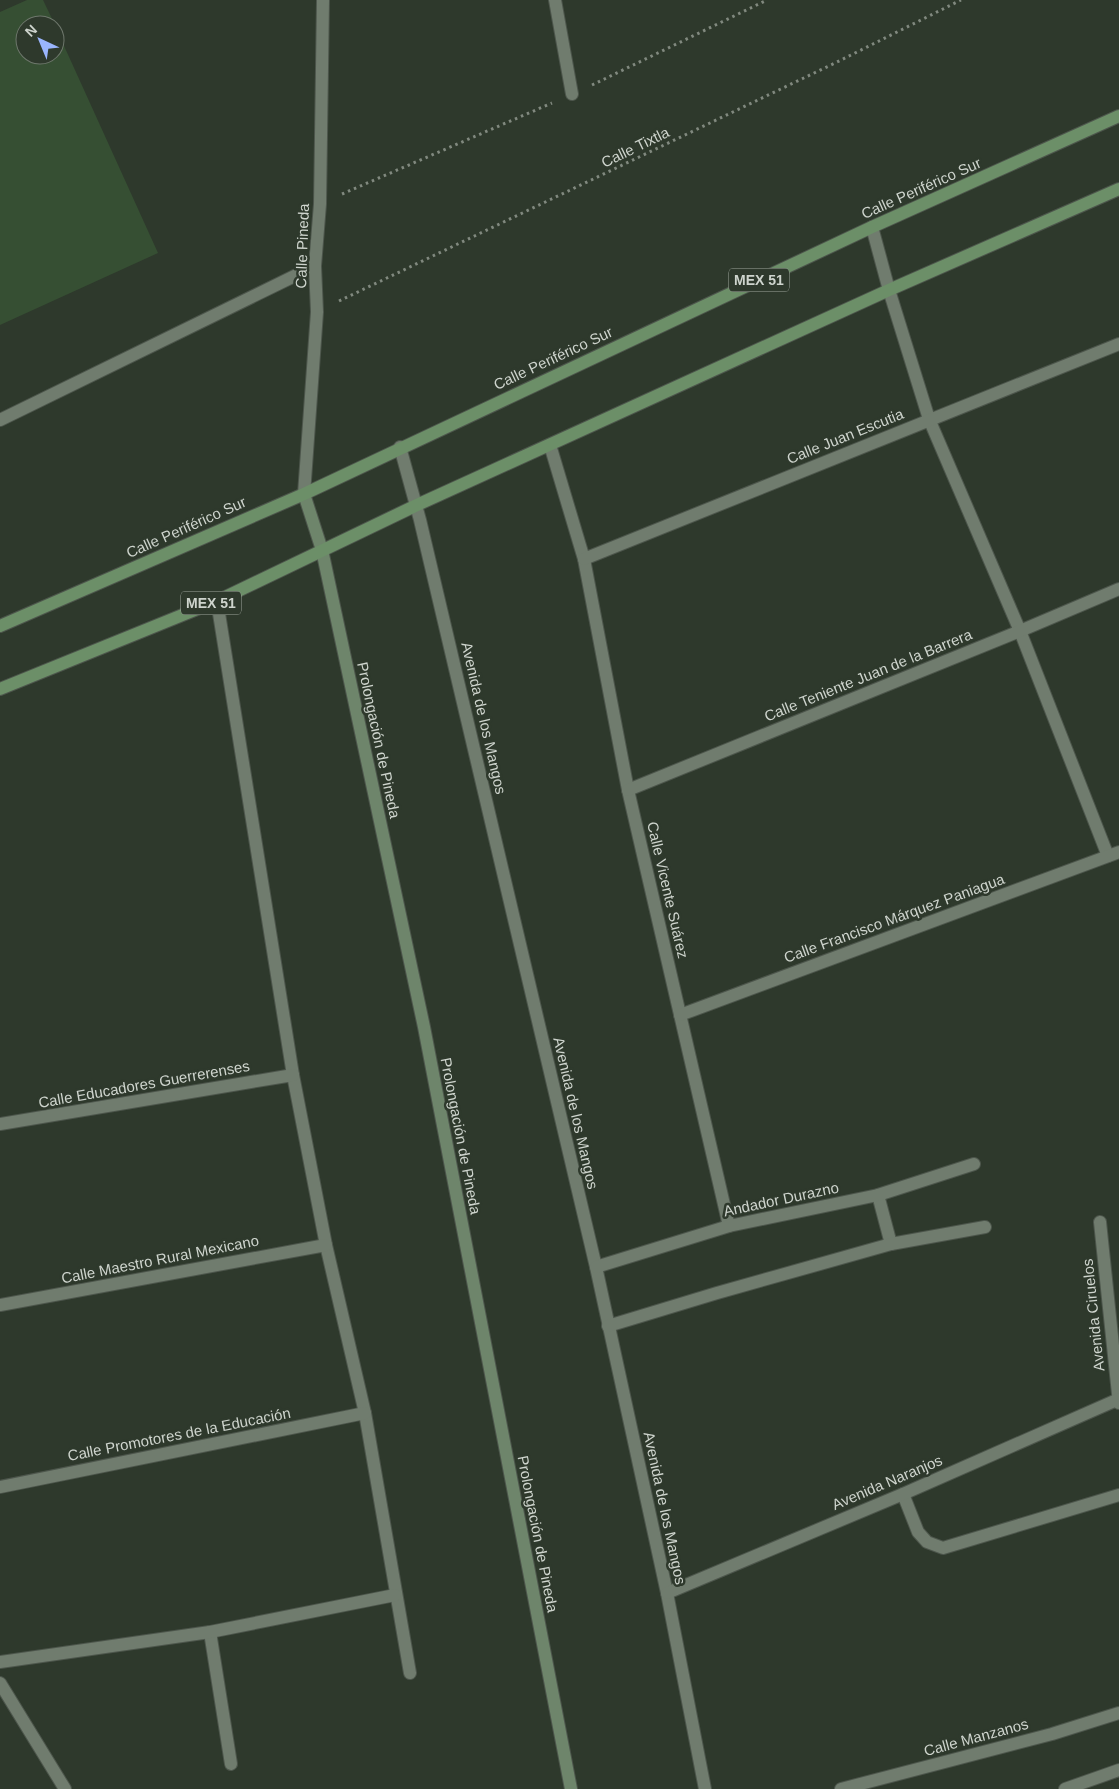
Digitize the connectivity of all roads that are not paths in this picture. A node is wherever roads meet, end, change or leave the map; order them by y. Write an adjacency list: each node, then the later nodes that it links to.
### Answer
1 (323, 0): 7 (street, Calle Pineda)
2 (555, 0): 3 (street)
3 (572, 94)
4 (1119, 116): 6 (main road, Calle Periférico Sur / MEX 51)
5 (1119, 190): 8 (main road, MEX 51)
6 (872, 227): 8 (street); 13 (main road, Calle Periférico Sur / MEX 51)
7 (315, 266): 11 (street); 14 (street, Calle Pineda)
8 (889, 290): 10 (street); 12 (main road, MEX 51)
9 (1119, 344): 10 (street, Calle Juan Escutia)
10 (929, 419): 17 (street, Calle Juan Escutia); 21 (street)
11 (0, 420)
12 (550, 445): 15 (main road, MEX 51); 17 (street, Calle Vicente Suárez)
13 (400, 447): 14 (main road, Calle Periférico Sur / MEX 51); 15 (street, Avenida de los Mangos)
14 (304, 494): 16 (street, Prolongación de Pineda); 20 (main road, Calle Periférico Sur / MEX 51)
15 (417, 506): 16 (main road, MEX 51); 35 (street, Avenida de los Mangos)
16 (322, 550): 19 (main road, MEX 51); 54 (street, Prolongación de Pineda)
17 (584, 559): 23 (street, Calle Vicente Suárez)
18 (1119, 589): 21 (street, Calle Teniente Juan de la Barrera)
19 (217, 601): 22 (main road, MEX 51); 26 (street)
20 (0, 626)
21 (1020, 631): 23 (street, Calle Teniente Juan de la Barrera); 24 (street)
22 (0, 689)
23 (628, 790): 25 (street, Calle Vicente Suárez)
24 (1114, 854): 25 (street, Calle Francisco Márquez Paniagua)
25 (680, 1015): 31 (street, Calle Vicente Suárez)
26 (292, 1075): 27 (street, Calle Educadores Guerrerenses); 34 (street)
27 (0, 1124)
28 (974, 1164): 29 (street, Andador Durazno)
29 (878, 1195): 31 (street, Andador Durazno); 33 (street)
30 (1100, 1222): 38 (street, Avenida Ciruelos)
31 (729, 1226): 35 (street, Andador Durazno)
32 (985, 1227): 33 (street)
33 (891, 1244): 37 (street)
34 (326, 1245): 36 (street, Calle Maestro Rural Mexicano); 40 (street)
35 (596, 1267): 37 (street, Avenida de los Mangos)
36 (0, 1305)
37 (608, 1326): 44 (street, Avenida de los Mangos)
38 (1118, 1399): 39 (street, Avenida Ciruelos); 42 (street, Avenida Naranjos)
39 (1119, 1404)
40 (365, 1413): 41 (street, Calle Promotores de la Educación); 45 (street)
41 (0, 1487)
42 (904, 1494): 43 (street); 44 (street, Avenida Naranjos)
43 (1119, 1496)
44 (667, 1593): 55 (street, Avenida de los Mangos)
45 (395, 1595): 46 (street); 48 (street)
46 (210, 1632): 47 (street); 51 (street)
47 (0, 1662)
48 (410, 1673)
49 (0, 1683): 53 (street)
50 (1119, 1713): 56 (street, Calle Manzanos)
51 (231, 1764)
52 (1119, 1770): 57 (street)
53 (65, 1789)
54 (570, 1789)
55 (705, 1789)
56 (841, 1789)
57 (1065, 1789)

